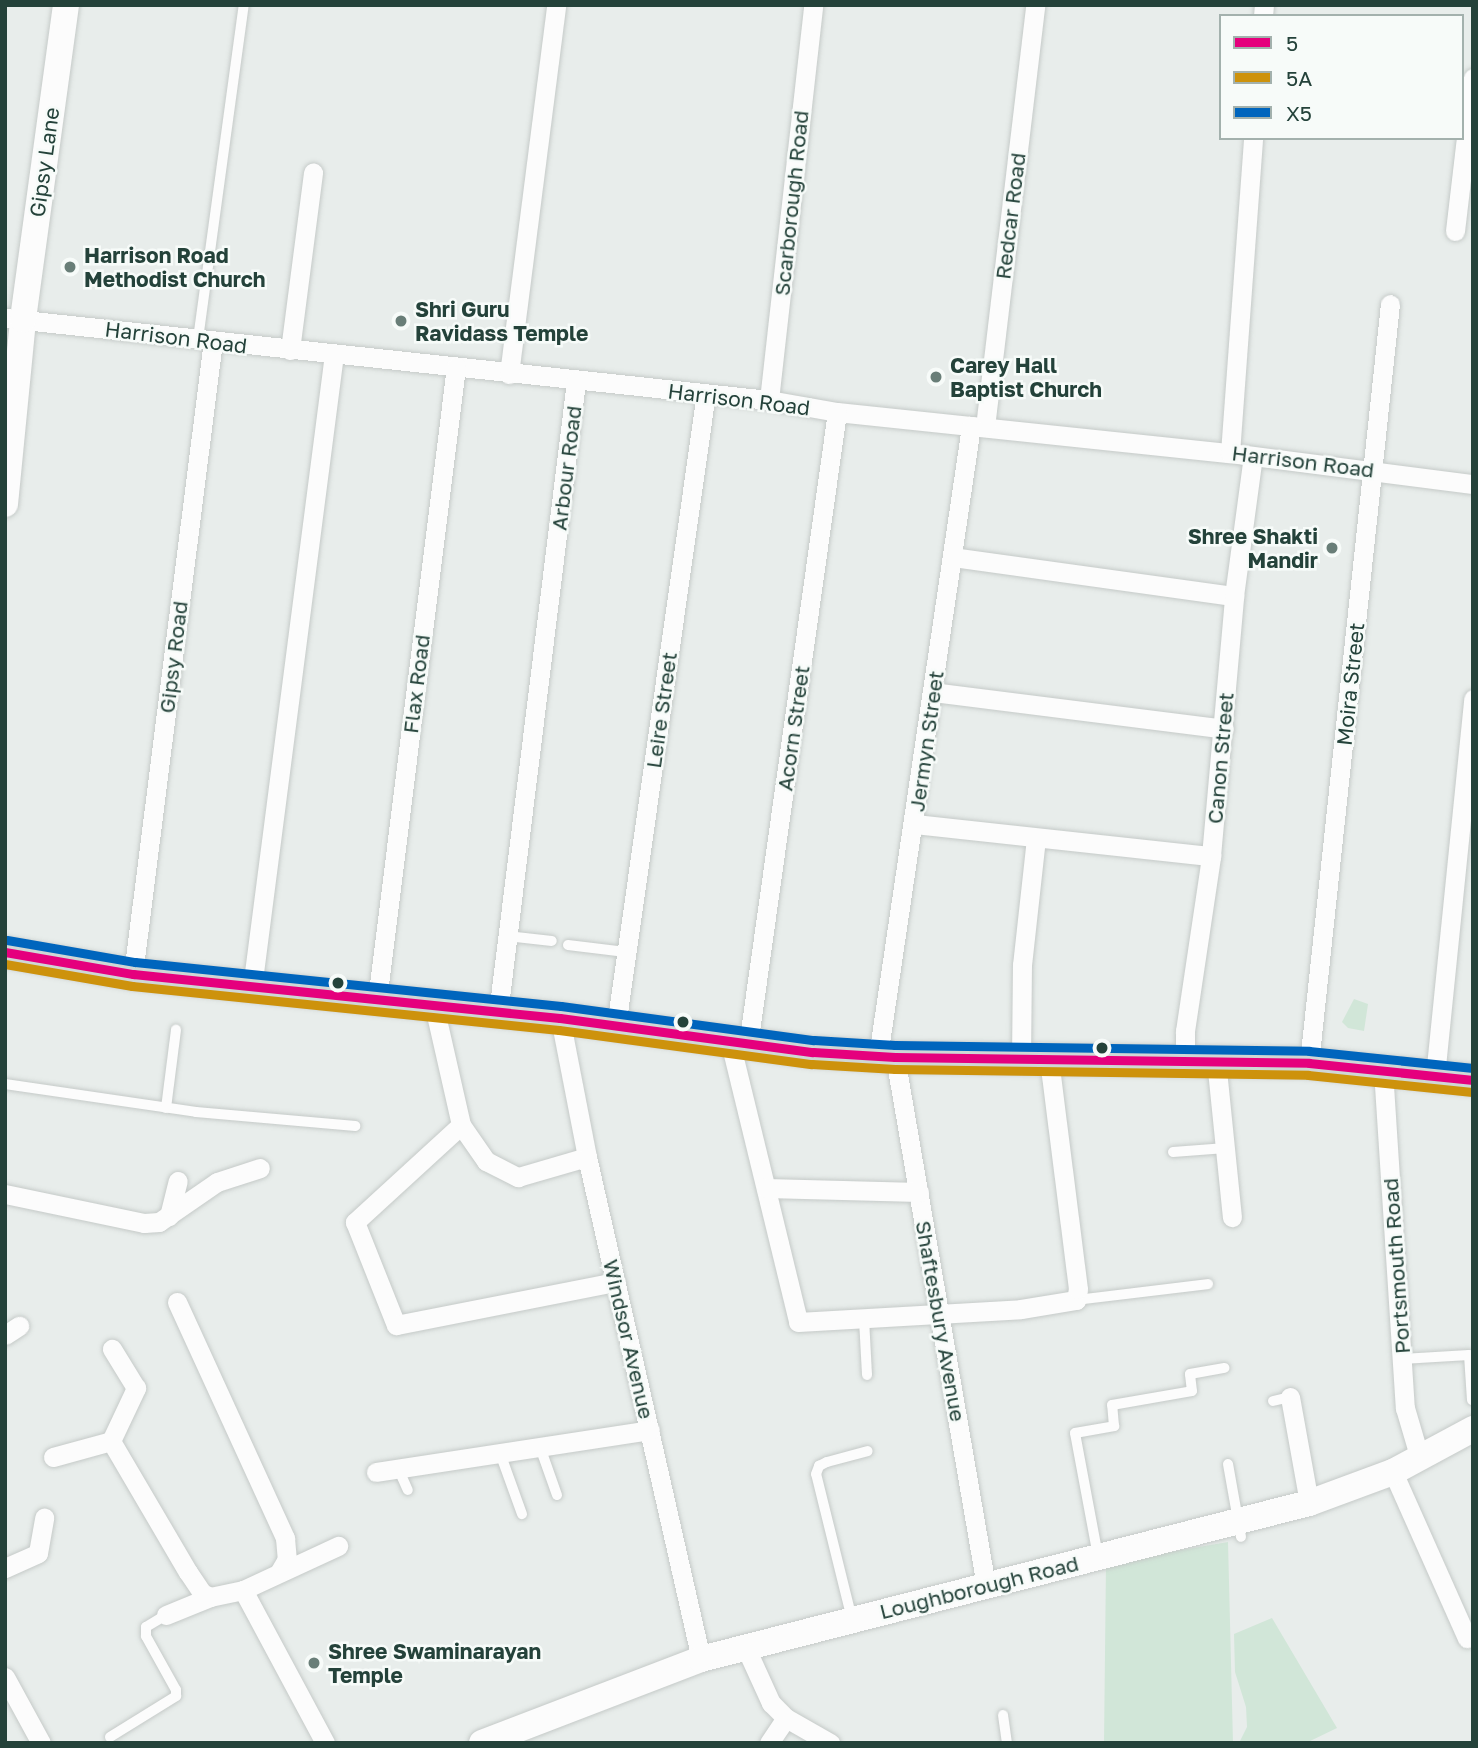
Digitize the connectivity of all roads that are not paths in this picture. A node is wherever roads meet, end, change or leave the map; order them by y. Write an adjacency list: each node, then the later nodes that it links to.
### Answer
1 (66, 5): 11 (street, Gipsy Lane)
2 (244, 5): 12 (lane)
3 (556, 5): 16 (street)
4 (813, 5): 19 (street, Scarborough Road)
5 (1035, 5): 21 (street, Redcar Road)
6 (1473, 76): 9 (street)
7 (1253, 140): 22 (street)
8 (313, 172): 13 (street)
9 (1455, 231)
10 (1390, 304): 24 (street, Moira Street)
11 (14, 318): 12 (street, Harrison Road); 26 (street, Gipsy Lane)
12 (205, 340): 13 (street, Harrison Road); 40 (street, Gipsy Road)
13 (290, 350): 14 (street, Harrison Road)
14 (334, 354): 15 (street, Harrison Road); 41 (street)
15 (456, 367): 16 (street, Harrison Road); 42 (street, Flax Road)
16 (509, 374): 17 (street, Harrison Road)
17 (576, 381): 18 (street, Harrison Road); 35 (street, Arbour Road)
18 (706, 393): 19 (street, Harrison Road); 39 (street, Leire Street)
19 (769, 400): 20 (street, Harrison Road)
20 (837, 412): 21 (street, Harrison Road); 48 (street, Acorn Street)
21 (978, 427): 22 (street, Harrison Road); 27 (street, Jermyn Street)
22 (1230, 453): 23 (street, Harrison Road)
23 (1253, 456): 24 (street, Harrison Road); 28 (street, Canon Street)
24 (1374, 470): 25 (street, Harrison Road); 53 (street, Moira Street)
25 (1473, 484)
26 (5, 504)
27 (952, 557): 28 (street); 29 (street, Jermyn Street)
28 (1234, 596): 31 (street, Canon Street)
29 (933, 692): 31 (street); 32 (street, Jermyn Street)
30 (1473, 699): 55 (street)
31 (1224, 729): 34 (street, Canon Street)
32 (915, 824): 33 (street); 49 (street, Jermyn Street)
33 (1035, 839): 34 (street); 50 (street)
34 (1211, 856): 51 (street, Canon Street)
35 (508, 936): 36 (lane); 44 (street, Arbour Road)
36 (552, 941)
37 (568, 945): 39 (lane)
38 (5, 952): 40 (main road)
39 (626, 952): 46 (street, Leire Street)
40 (133, 974): 41 (main road)
41 (252, 988): 42 (main road)
42 (377, 1000): 43 (main road)
43 (434, 1006): 44 (main road); 59 (street)
44 (498, 1013): 45 (main road)
45 (560, 1018): 46 (main road); 63 (street, Windsor Avenue)
46 (616, 1026): 48 (main road)
47 (176, 1030): 58 (lane)
48 (739, 1043): 49 (main road); 66 (street)
49 (887, 1057): 50 (main road); 67 (street, Shaftesbury Avenue)
50 (1035, 1059): 51 (main road); 73 (street)
51 (1185, 1060): 52 (main road)
52 (1216, 1060): 53 (main road); 61 (street)
53 (1309, 1063): 54 (main road)
54 (1383, 1070): 55 (main road); 78 (street, Portsmouth Road)
55 (1435, 1076): 56 (main road)
56 (1473, 1080)
57 (5, 1084): 58 (lane)
58 (166, 1108): 60 (lane)
59 (461, 1125): 63 (street); 71 (street)
60 (355, 1126)
61 (1226, 1148): 62 (lane); 70 (street)
62 (1174, 1152)
63 (587, 1157): 71 (street, Windsor Avenue)
64 (260, 1168): 69 (street)
65 (178, 1181): 69 (street)
66 (766, 1188): 67 (street); 76 (street)
67 (919, 1192): 75 (street, Shaftesbury Avenue)
68 (5, 1194): 69 (street)
69 (169, 1216)
70 (1232, 1217)
71 (616, 1282): 84 (street, Windsor Avenue)
72 (1208, 1284): 73 (lane)
73 (1076, 1300): 75 (street)
74 (177, 1301): 104 (street)
75 (940, 1315): 76 (street); 105 (street, Shaftesbury Avenue)
76 (864, 1319): 80 (lane)
77 (112, 1349): 85 (street)
78 (1402, 1359): 82 (lane); 90 (street, Portsmouth Road)
79 (1224, 1368): 102 (lane)
80 (867, 1375)
81 (1281, 1399): 97 (street)
82 (1472, 1400)
83 (1473, 1429): 90 (street, Loughborough Road)
84 (650, 1430): 86 (street); 112 (street, Windsor Avenue)
85 (111, 1441): 89 (street); 107 (street)
86 (540, 1447): 88 (street); 96 (lane)
87 (868, 1451): 109 (lane)
88 (500, 1453): 92 (street); 98 (lane)
89 (53, 1457)
90 (1420, 1460): 94 (street, Loughborough Road)
91 (1228, 1464): 100 (lane)
92 (398, 1468): 93 (street); 95 (lane)
93 (376, 1472)
94 (1394, 1472): 97 (street, Loughborough Road); 110 (street)
95 (408, 1490)
96 (558, 1495)
97 (1309, 1503): 100 (street, Loughborough Road)
98 (522, 1514)
99 (44, 1518): 103 (street)
100 (1240, 1530): 102 (street, Loughborough Road)
101 (338, 1546): 104 (street)
102 (1098, 1557): 105 (street, Loughborough Road)
103 (5, 1567)
104 (280, 1571): 106 (street)
105 (986, 1586): 109 (street, Loughborough Road)
106 (243, 1590): 107 (street); 119 (street)
107 (210, 1597): 108 (street)
108 (166, 1615): 116 (lane)
109 (852, 1619): 111 (street, Loughborough Road)
110 (1467, 1638)
111 (745, 1646): 112 (street, Loughborough Road); 115 (street)
112 (701, 1659): 117 (street, Loughborough Road)
113 (5, 1677): 118 (street)
114 (1003, 1715): 122 (lane)
115 (786, 1718): 120 (street); 121 (street)
116 (110, 1737)
117 (493, 1741)
118 (41, 1743)
119 (325, 1743)
120 (769, 1743)
121 (830, 1743)
122 (1007, 1743)

